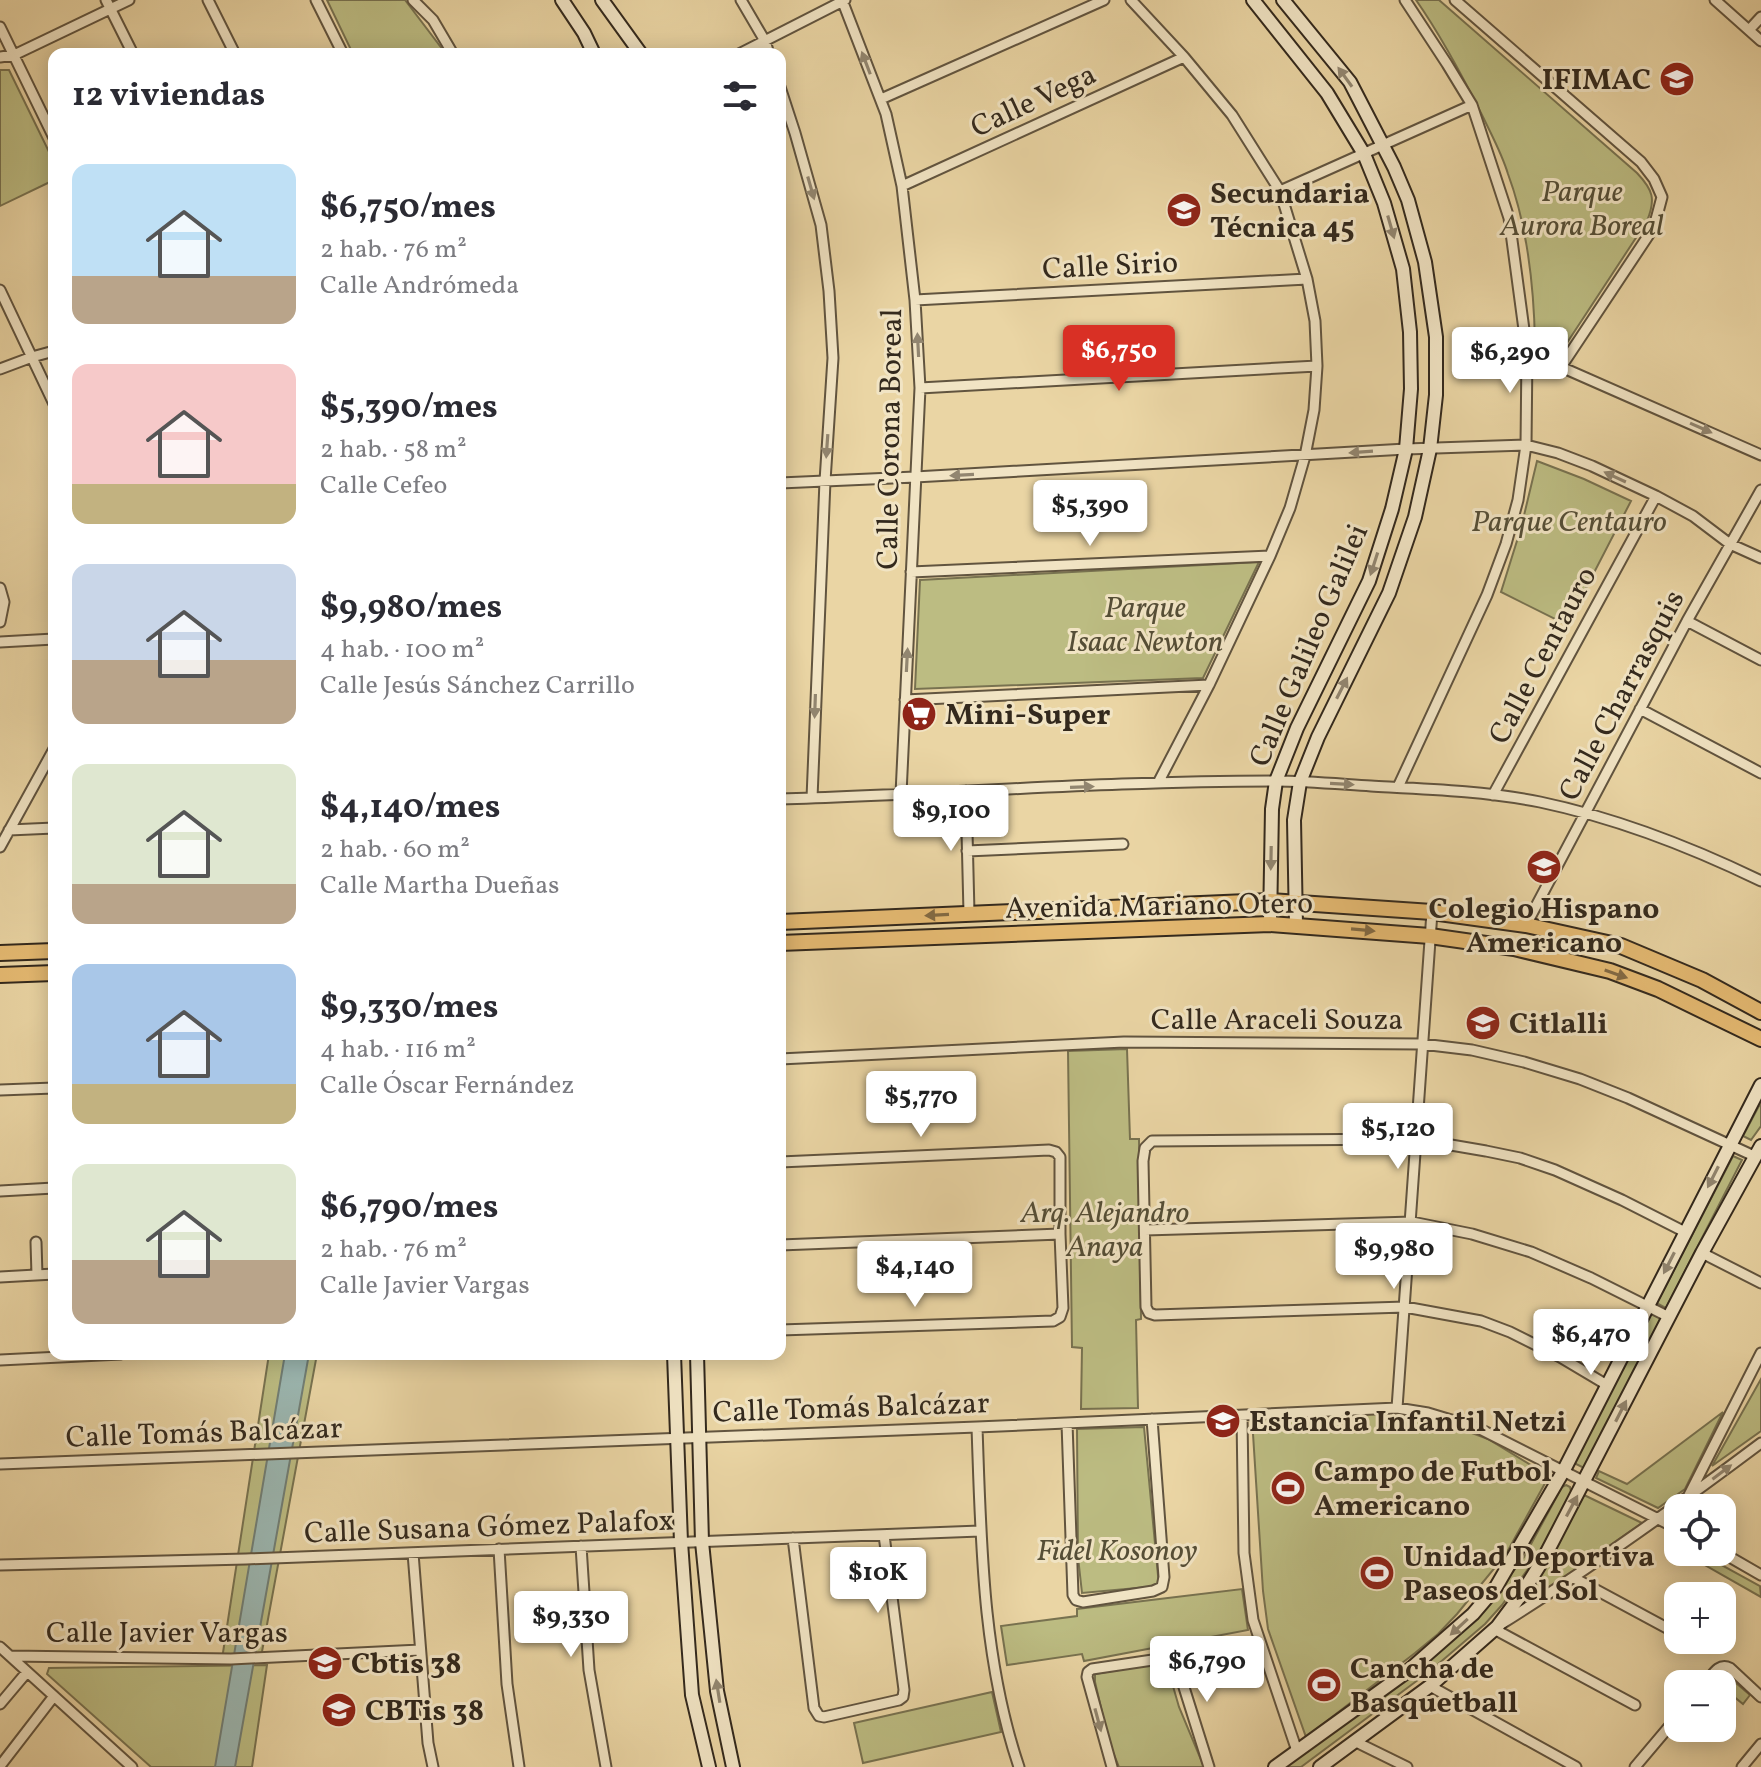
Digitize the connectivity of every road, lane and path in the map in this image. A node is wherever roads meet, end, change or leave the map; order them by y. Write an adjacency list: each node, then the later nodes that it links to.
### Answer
1 (129, 0): 16 (street)
2 (208, 0): 23 (street)
3 (316, 0): 24 (street)
4 (413, 0): 25 (street)
5 (562, 0): 26 (street)
6 (602, 0): 27 (street)
7 (741, 0): 20 (street)
8 (843, 0): 20 (street); 33 (street, Calle Corona Boreal, one-way to 8)
9 (1104, 0): 33 (street)
10 (1131, 0): 32 (street)
11 (1253, 0): 38 (street, Calle Galileo Galilei)
12 (1283, 0): 37 (street, Calle Galileo Galilei, one-way to 12)
13 (1405, 0): 34 (street)
14 (1455, 0): 48 (street)
15 (1715, 0): 19 (street)
16 (108, 4): 22 (street); 30 (street)
17 (1761, 17): 19 (street)
18 (0, 27): 30 (street)
19 (1749, 30): 21 (street)
20 (765, 41): 28 (street); 29 (street)
21 (1761, 41)
22 (130, 48)
23 (232, 48)
24 (340, 48)
25 (449, 48)
26 (591, 48)
27 (637, 48)
28 (751, 48)
29 (767, 48)
30 (14, 55): 31 (street); 36 (street)
31 (0, 57)
32 (1184, 57): 39 (street, Calle Vega); 40 (street)
33 (881, 99): 39 (street, Calle Corona Boreal)
34 (1472, 105): 37 (street); 44 (street)
35 (786, 106): 58 (street, one-way to 58)
36 (48, 126)
37 (1384, 145): 38 (street); 54 (street, Calle Galileo Galilei)
38 (1364, 154): 40 (street); 53 (street, Calle Galileo Galilei, one-way to 53)
39 (902, 186): 43 (street, Calle Corona Boreal)
40 (1280, 191): 41 (street)
41 (1307, 279): 43 (street, Calle Sirio); 47 (street)
42 (0, 290): 46 (street)
43 (915, 300): 50 (street, Calle Corona Boreal, one-way to 43)
44 (1527, 352): 48 (street); 52 (street)
45 (48, 353): 46 (street)
46 (32, 357): 49 (street); 51 (street)
47 (1317, 366): 50 (street); 56 (street)
48 (1561, 367): 55 (street, one-way to 55)
49 (0, 369)
50 (920, 388): 57 (street, Calle Corona Boreal)
51 (48, 391)
52 (1526, 445): 54 (street); 61 (street, one-way to 52); 80 (street)
53 (1406, 449): 54 (street); 56 (street, one-way to 56); 77 (street, Calle Galileo Galilei, one-way to 77)
54 (1430, 449): 78 (street, Calle Galileo Galilei, one-way to 54)
55 (1761, 455)
56 (1305, 456): 57 (street, one-way to 57); 63 (street)
57 (915, 477): 58 (street); 65 (street, Calle Corona Boreal)
58 (825, 481): 59 (street); 84 (street, one-way to 84)
59 (786, 483)
60 (1761, 490): 62 (street, Calle Charrasquis)
61 (1656, 496): 62 (street); 83 (street, Calle Centauro)
62 (1730, 544): 64 (street); 67 (street, Calle Charrasquis)
63 (1270, 556): 65 (street); 72 (street)
64 (1761, 558)
65 (911, 572): 73 (street, Calle Corona Boreal, one-way to 65)
66 (0, 588): 68 (street)
67 (1687, 621): 71 (street); 74 (street, Calle Charrasquis)
68 (0, 622)
69 (48, 639): 70 (street)
70 (0, 642)
71 (1761, 660)
72 (1209, 685): 73 (street); 79 (street)
73 (905, 700): 82 (street, Calle Corona Boreal)
74 (1640, 709): 76 (street); 86 (street, Calle Charrasquis)
75 (48, 760): 88 (street)
76 (1761, 773)
77 (1276, 781): 78 (street); 79 (street); 93 (street, Calle Galileo Galilei, one-way to 93)
78 (1300, 782): 80 (street, one-way to 80); 94 (street, Calle Galileo Galilei)
79 (1158, 783): 81 (street, one-way to 79)
80 (1398, 787): 83 (street)
81 (966, 791): 82 (street); 91 (street)
82 (901, 794): 84 (street)
83 (1493, 795): 86 (street)
84 (812, 798): 85 (street)
85 (786, 799)
86 (1585, 814): 92 (street); 100 (street, Calle Charrasquis)
87 (48, 828): 88 (street)
88 (9, 830): 90 (street)
89 (1123, 844): 91 (street)
90 (0, 847)
91 (967, 851): 96 (street)
92 (1761, 881)
93 (1270, 901): 94 (main road, Avenida Mariano Otero); 96 (main road, Avenida Mariano Otero); 98 (street, Calle Galileo Galilei)
94 (1295, 902): 95 (main road, Avenida Mariano Otero); 99 (street, Calle Galileo Galilei)
95 (1432, 912): 100 (main road, Avenida Mariano Otero); 101 (street)
96 (969, 913): 97 (main road, Avenida Mariano Otero, one-way to 97)
97 (786, 922)
98 (1270, 924): 99 (main road, Avenida Mariano Otero); 102 (main road, Avenida Mariano Otero)
99 (1296, 925): 101 (main road, Avenida Mariano Otero, one-way to 101)
100 (1526, 925): 107 (main road, Avenida Mariano Otero)
101 (1430, 936): 108 (main road, Avenida Mariano Otero, one-way to 108); 109 (street)
102 (786, 943)
103 (48, 951): 104 (main road)
104 (0, 953)
105 (48, 973): 106 (main road)
106 (0, 975)
107 (1760, 1011)
108 (1761, 1039)
109 (1422, 1044): 110 (street, Calle Araceli Souza); 114 (street); 115 (street, Calle Araceli Souza)
110 (786, 1059)
111 (1761, 1085): 115 (street)
112 (48, 1088): 113 (street)
113 (0, 1090)
114 (1416, 1139): 120 (street); 121 (street); 122 (street)
115 (1730, 1144): 116 (street, Calle Araceli Souza); 122 (street, one-way to 122)
116 (1758, 1151): 126 (street)
117 (786, 1162): 123 (street)
118 (48, 1188): 119 (street)
119 (0, 1191)
120 (1412, 1222): 121 (street); 131 (street); 132 (street)
121 (1145, 1230): 132 (street)
122 (1685, 1232): 131 (street, one-way to 131)
123 (1060, 1234): 125 (street); 134 (street)
124 (36, 1242): 128 (street)
125 (786, 1245)
126 (1702, 1253): 130 (street); 133 (street)
127 (48, 1274): 128 (street)
128 (37, 1275): 129 (street)
129 (0, 1277)
130 (1761, 1283)
131 (1648, 1306): 133 (street); 140 (street)
132 (1405, 1307): 140 (street); 141 (street)
133 (1669, 1317): 151 (street, one-way to 133)
134 (786, 1330)
135 (1761, 1353): 152 (street)
136 (48, 1358): 137 (street)
137 (0, 1360)
138 (674, 1360): 147 (street)
139 (697, 1360): 146 (street)
140 (1607, 1385): 150 (street)
141 (1397, 1408): 142 (street, Calle Tomás Balcázar); 150 (street, Calle Tomás Balcázar)
142 (1242, 1416): 143 (street, Calle Tomás Balcázar); 184 (street)
143 (1152, 1419): 144 (street, Calle Tomás Balcázar); 144 (street)
144 (1067, 1423): 145 (street, Calle Tomás Balcázar)
145 (977, 1427): 146 (street, Calle Tomás Balcázar); 157 (street)
146 (700, 1437): 147 (street, Calle Tomás Balcázar); 161 (street)
147 (678, 1438): 149 (street, Calle Tomás Balcázar); 160 (street)
148 (1761, 1443): 153 (street, one-way to 148)
149 (0, 1464)
150 (1564, 1470): 151 (street, Calle Tomás Balcázar); 184 (street, one-way to 184)
151 (1585, 1481): 155 (street, Calle Tomás Balcázar); 170 (street, one-way to 151)
152 (1690, 1494)
153 (1693, 1494)
154 (1664, 1514): 155 (street)
155 (1658, 1518): 156 (street, Calle Tomás Balcázar); 168 (street)
156 (1664, 1521)
157 (980, 1531): 158 (street, Calle Susana Gómez Palafox); 192 (street)
158 (884, 1535): 159 (street, Calle Susana Gómez Palafox); 159 (street)
159 (793, 1538): 161 (street, Calle Susana Gómez Palafox)
160 (681, 1542): 161 (street, Calle Susana Gómez Palafox); 162 (street, Calle Susana Gómez Palafox); 190 (street)
161 (702, 1542): 191 (street, one-way to 161)
162 (581, 1546): 163 (street, Calle Susana Gómez Palafox); 189 (street)
163 (499, 1549): 164 (street, Calle Susana Gómez Palafox); 188 (street)
164 (413, 1553): 166 (street, Calle Susana Gómez Palafox); 172 (street)
165 (1736, 1559): 167 (street)
166 (0, 1565)
167 (1759, 1570)
168 (1574, 1578): 169 (street); 170 (street)
169 (1664, 1626)
170 (1496, 1628): 176 (street); 180 (street)
171 (0, 1647): 173 (street)
172 (420, 1650): 173 (street, Calle Javier Vargas); 187 (street)
173 (10, 1656): 174 (street)
174 (27, 1672): 177 (street); 179 (street)
175 (1736, 1674): 178 (street)
176 (1430, 1686): 182 (street); 198 (street)
177 (54, 1696): 185 (street); 186 (street)
178 (1761, 1697)
179 (0, 1704)
180 (1635, 1705)
181 (1664, 1733): 199 (street)
182 (1354, 1741): 196 (street); 197 (street)
183 (1761, 1745): 200 (street)
184 (1297, 1751): 195 (street)
185 (0, 1766)
186 (132, 1767)
187 (433, 1767)
188 (519, 1767)
189 (606, 1767)
190 (709, 1767)
191 (733, 1767)
192 (1019, 1767)
193 (1112, 1767): 194 (street, one-way to 193)
194 (1209, 1767)
195 (1275, 1767)
196 (1320, 1767)
197 (1407, 1767)
198 (1576, 1767)
199 (1635, 1767)
200 (1742, 1767)

